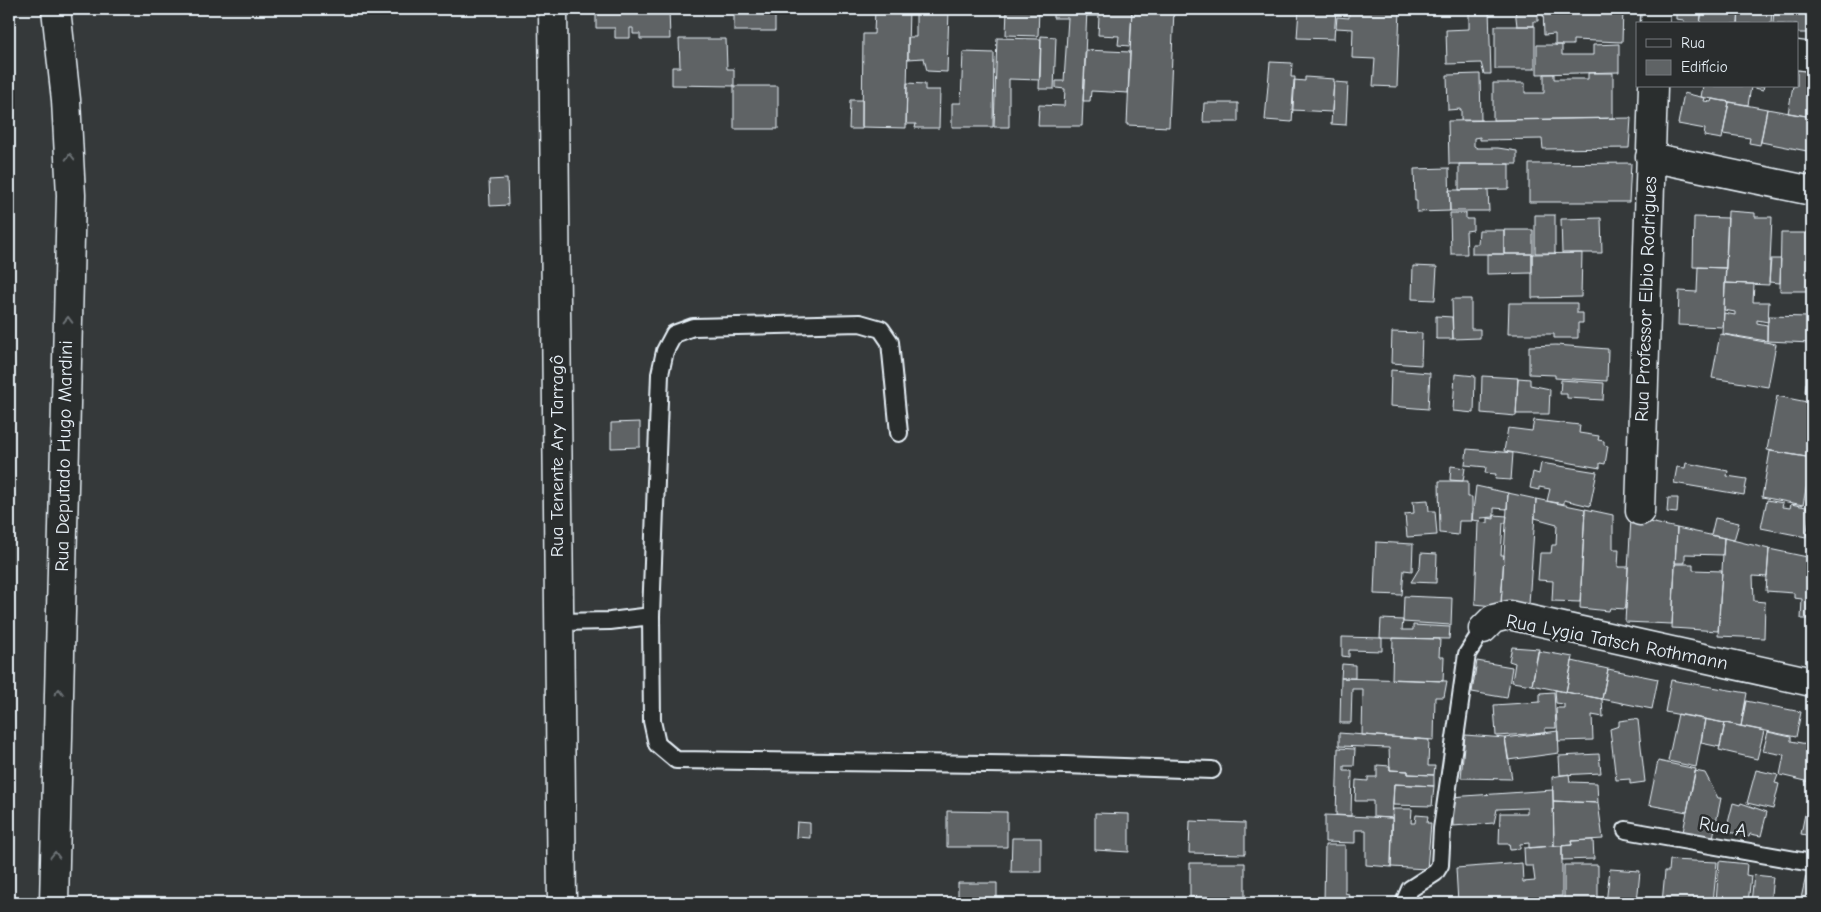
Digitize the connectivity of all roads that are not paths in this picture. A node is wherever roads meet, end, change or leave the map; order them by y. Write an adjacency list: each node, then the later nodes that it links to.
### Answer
1 (56, 9): 19 (street, Rua Deputado Hugo Mardini, one-way to 1)
2 (553, 9): 13 (street, Rua Tenente Ary Tarragô)
3 (1656, 9): 4 (street)
4 (1655, 22)
5 (1798, 55): 6 (street)
6 (1812, 57)
7 (1653, 88): 8 (street, Rua Professor Elbio Rodrigues)
8 (1650, 157): 9 (street); 11 (street, Rua Professor Elbio Rodrigues)
9 (1812, 191)
10 (899, 432): 12 (lane)
11 (1640, 511)
12 (651, 616): 13 (lane); 16 (lane)
13 (558, 622): 20 (street, Rua Tenente Ary Tarragô)
14 (1483, 629): 15 (street, Rua Lygia Tatsch Rothmann); 21 (lane, Rua Lygia Tatsch Rothmann)
15 (1812, 682)
16 (1212, 770)
17 (1626, 830): 18 (lane, Rua A)
18 (1812, 863)
19 (54, 903)
20 (562, 903)
21 (1404, 903)

